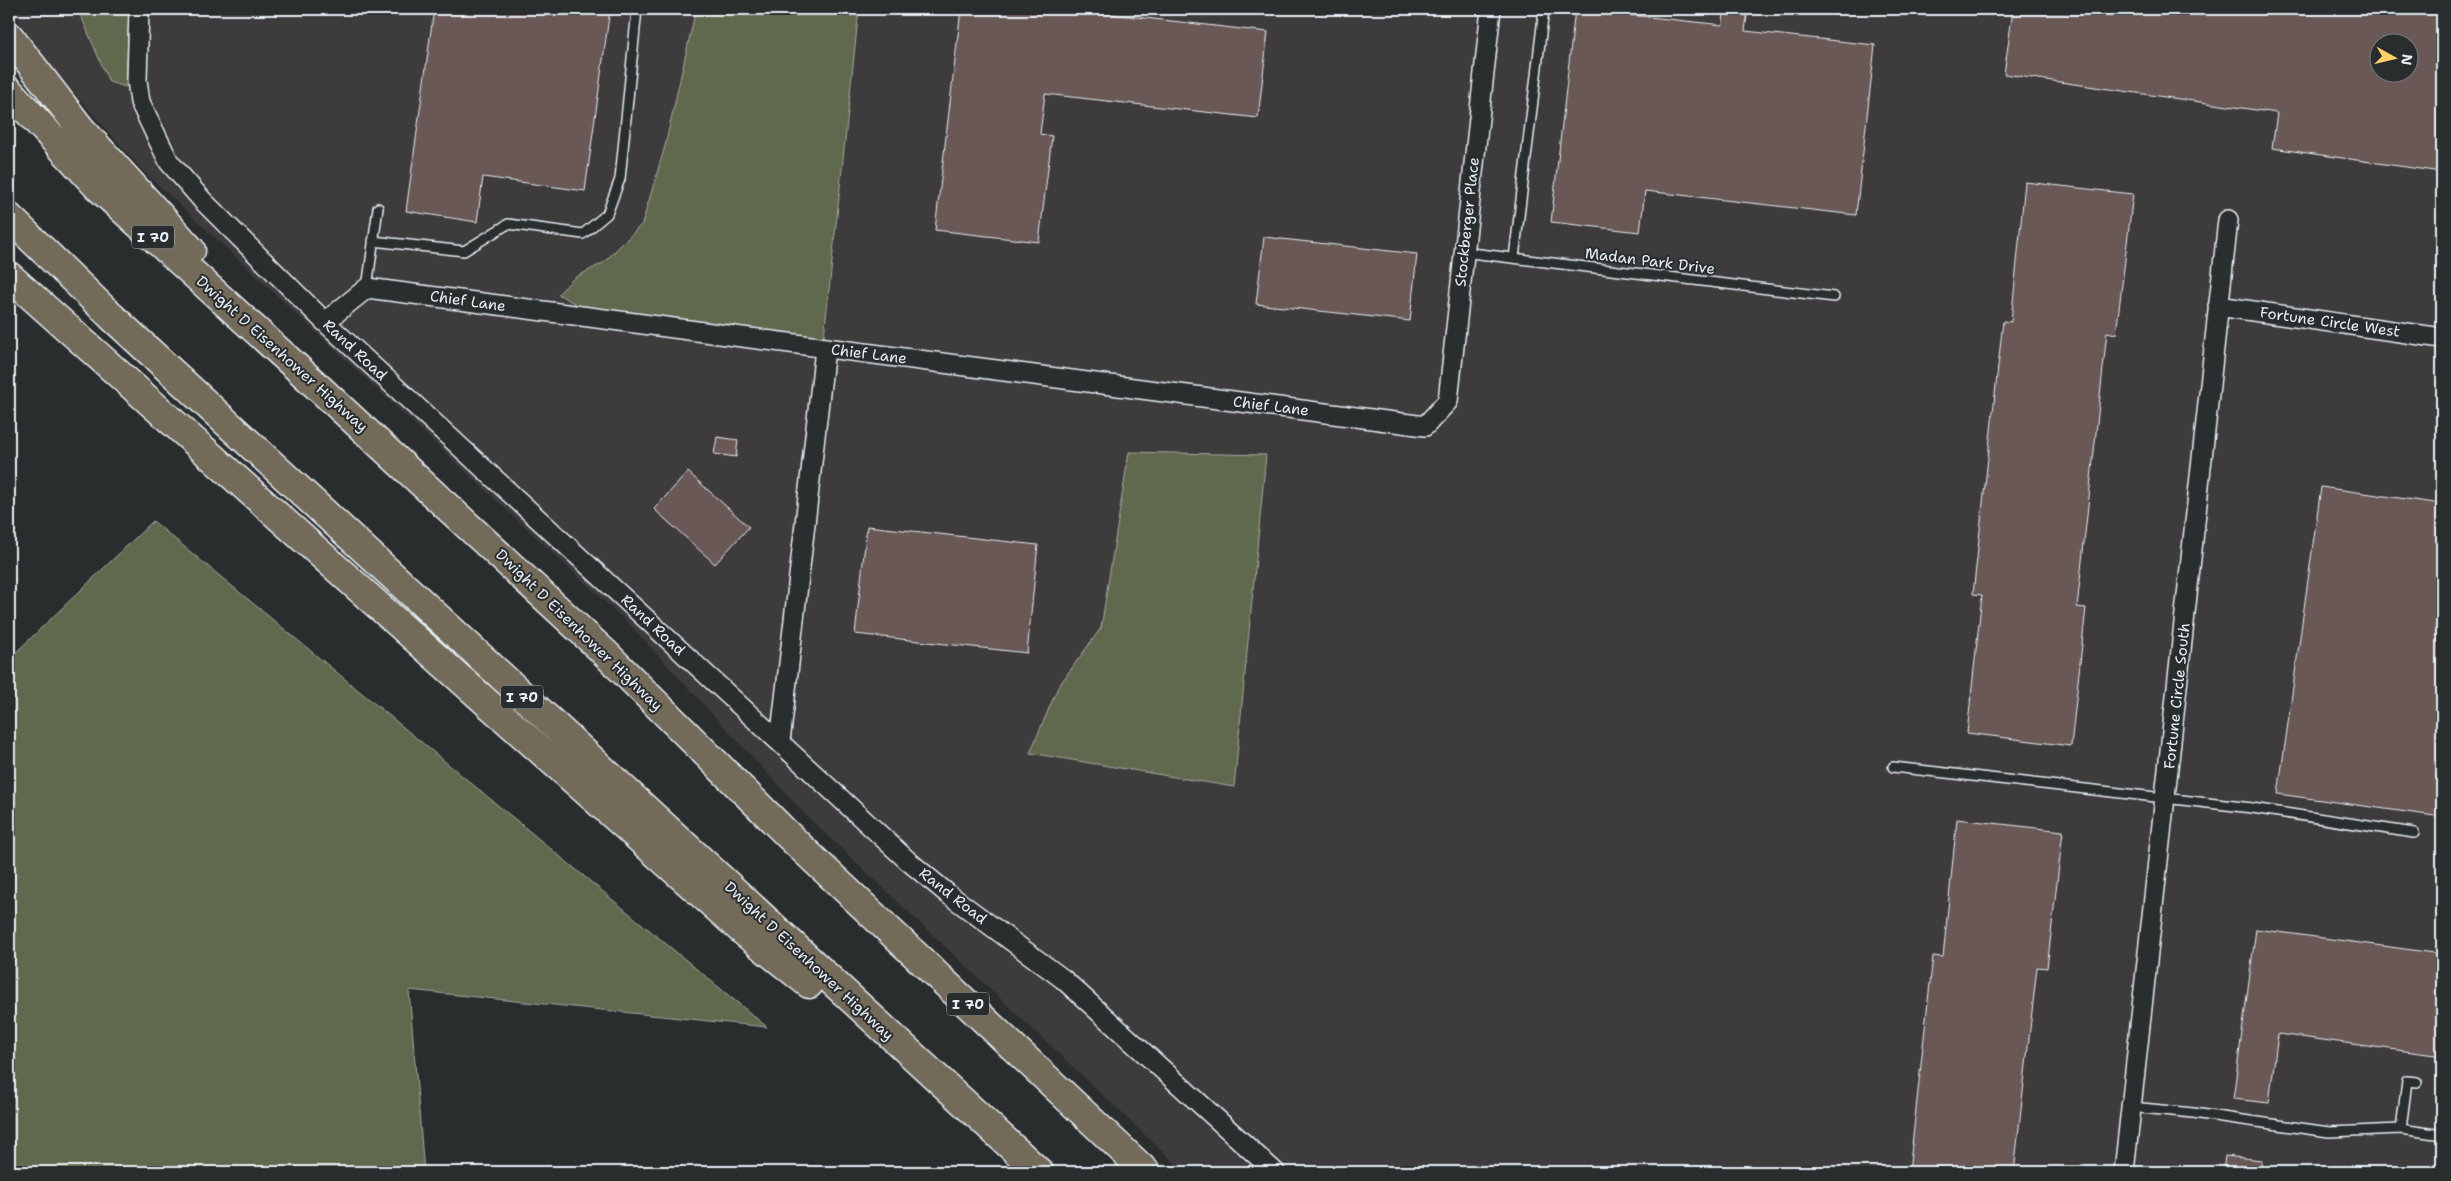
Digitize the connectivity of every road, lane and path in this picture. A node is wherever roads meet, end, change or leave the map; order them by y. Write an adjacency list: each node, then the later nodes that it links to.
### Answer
1 (139, 9): 17 (street, Rand Road)
2 (637, 9): 10 (lane)
3 (1491, 9): 11 (street, Stockberger Place)
4 (1544, 9): 12 (lane)
5 (9, 36): 20 (highway)
6 (9, 92): 20 (highway, Dwight D Eisenhower Highway / I 70)
7 (378, 208): 10 (lane)
8 (9, 217): 30 (highway, Dwight D Eisenhower Highway / I 70)
9 (2228, 220): 16 (street, Fortune Circle South)
10 (373, 241): 14 (lane)
11 (1462, 252): 12 (lane, Madan Park Drive); 21 (street, Stockberger Place)
12 (1514, 258): 15 (lane, Madan Park Drive)
13 (9, 276): 30 (highway)
14 (367, 288): 17 (street); 19 (street, Chief Lane)
15 (1834, 297)
16 (2218, 306): 18 (street, Fortune Circle West); 24 (street, Fortune Circle South)
17 (325, 322): 22 (street, Rand Road)
18 (2442, 338)
19 (825, 349): 21 (street, Chief Lane); 22 (street)
20 (306, 374): 32 (highway, Dwight D Eisenhower Highway / I 70)
21 (1425, 426)
22 (780, 742): 33 (street, Rand Road)
23 (1893, 767): 24 (lane)
24 (2166, 799): 25 (lane); 27 (street, Fortune Circle South)
25 (2414, 834)
26 (2417, 1082): 28 (lane)
27 (2131, 1107): 28 (lane); 34 (street, Fortune Circle South)
28 (2400, 1129): 29 (lane)
29 (2442, 1135)
30 (1010, 1147): 31 (highway, Dwight D Eisenhower Highway / I 70)
31 (1039, 1172)
32 (1146, 1172)
33 (1275, 1172)
34 (2124, 1172)

